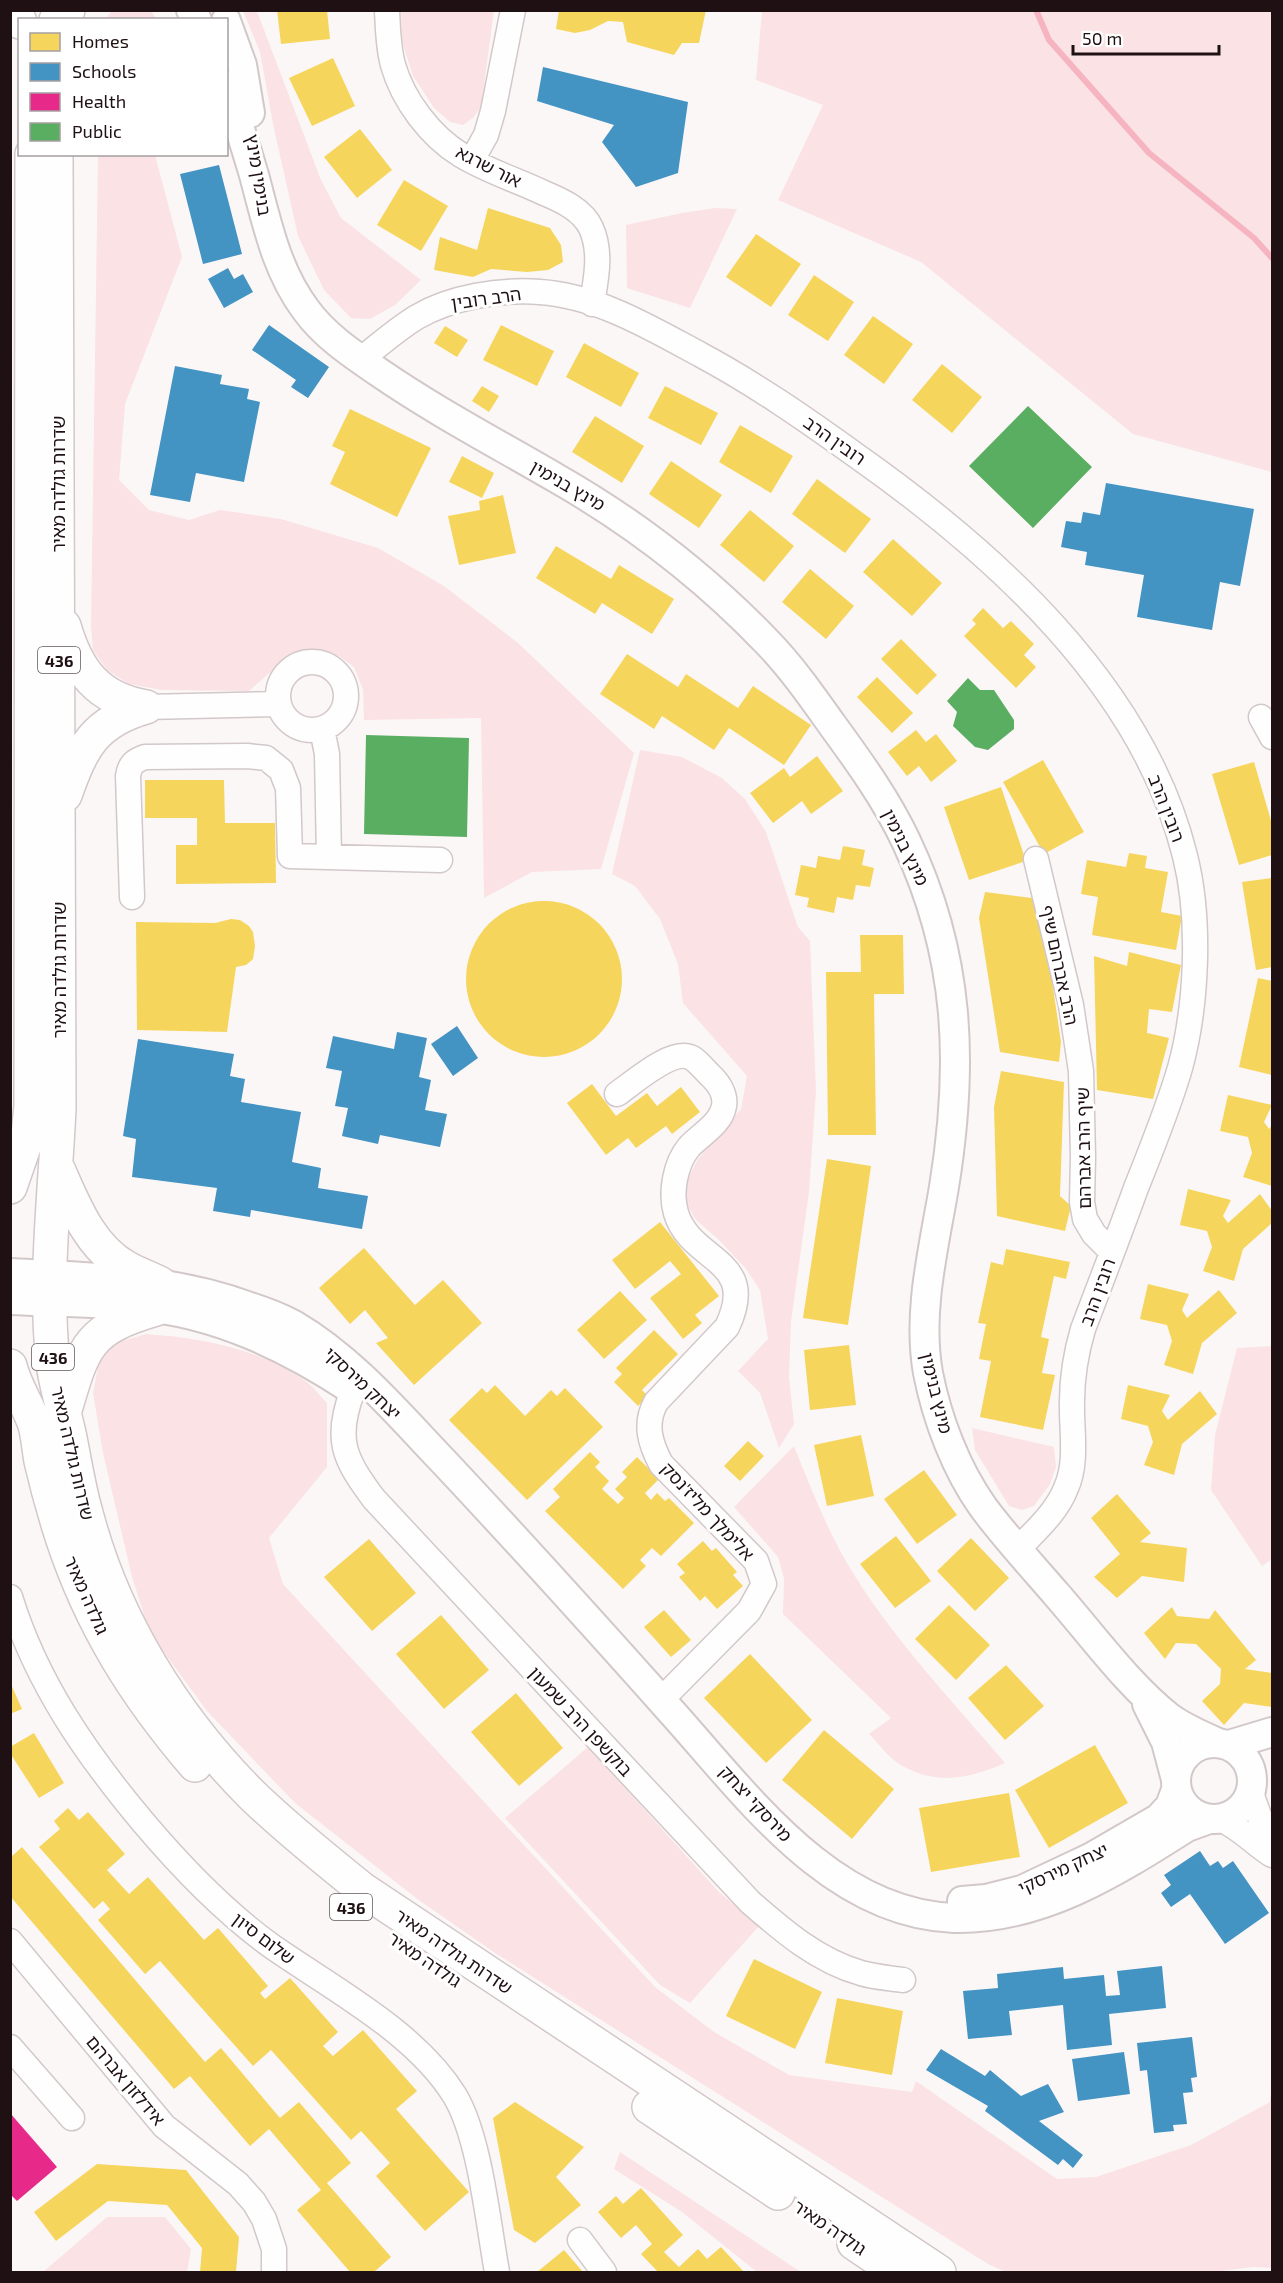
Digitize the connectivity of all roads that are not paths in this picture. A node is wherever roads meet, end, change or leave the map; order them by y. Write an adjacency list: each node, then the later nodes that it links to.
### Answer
1 (387, 10): 7 (street, אור שרגא)
2 (513, 10): 7 (street)
3 (228, 26): 8 (street, בנימין מינץ)
4 (228, 93): 8 (street, בנימין מינץ)
5 (32, 156): 23 (main road, שדרות גולדה מאיר / 436)
6 (56, 156): 11 (main road, שדרות גולדה מאיר / 436)
7 (472, 160): 9 (street, אור שרגא)
8 (267, 225): 10 (street, מינץ בנימין)
9 (592, 304): 10 (street, הרב רובין); 24 (street, רובין הרב)
10 (360, 360): 33 (street, מינץ בנימין)
11 (59, 604): 13 (main road); 15 (main road, שדרות גולדה מאיר / 436)
12 (278, 704): 13 (street); 14 (street); 14 (street)
13 (146, 708): 15 (main road)
14 (322, 729): 16 (street)
15 (58, 814): 22 (main road, שדרות גולדה מאיר / 436)
16 (328, 857): 18 (street); 19 (street)
17 (1036, 859): 20 (street, הרב אברהם שיף)
18 (440, 860)
19 (132, 897)
20 (1081, 1071): 24 (street, שיף הרב אברהם)
21 (617, 1094): 36 (street, אלימלך מליז'נסק)
22 (56, 1166): 26 (main road, שדרות גולדה מאיר / 436); 27 (main road)
23 (11, 1182)
24 (1112, 1252): 33 (street, רובין הרב)
25 (10, 1273): 26 (street)
26 (51, 1288): 27 (street, יצחק מירסקי); 28 (street); 31 (main road, שדרות גולדה מאיר / 436)
27 (159, 1296): 30 (street, יצחק מירסקי); 31 (main road); 32 (street, יצחק מירסקי)
28 (10, 1300)
29 (13, 1378): 53 (main road, גולדה מאיר / 436)
30 (352, 1390): 32 (street, יצחק מירסקי); 46 (street, בוקשפן הרב שמעון)
31 (65, 1410): 54 (main road, שדרות גולדה מאיר / 436)
32 (409, 1425): 36 (street, מירסקי יצחק)
33 (1018, 1549): 35 (street, מינץ בנימין)
34 (10, 1597): 51 (street, שלום סיון)
35 (1135, 1684): 38 (street); 40 (street)
36 (661, 1700): 44 (street, מירסקי יצחק)
37 (1272, 1732): 38 (street)
38 (1222, 1744): 39 (street); 40 (street)
39 (1259, 1780): 41 (street); 42 (street)
40 (1176, 1783): 41 (street); 44 (street, יצחק מירסקי)
41 (1214, 1819): 43 (street); 44 (street, מירסקי יצחק)
42 (1272, 1832)
43 (1272, 1855)
44 (891, 1904)
45 (10, 1941): 50 (street, אידלזון אברהם)
46 (903, 1980)
47 (10, 2047): 48 (street)
48 (72, 2118)
49 (580, 2240): 52 (street)
50 (274, 2272)
51 (497, 2272)
52 (604, 2272)
53 (897, 2272)
54 (939, 2272)

